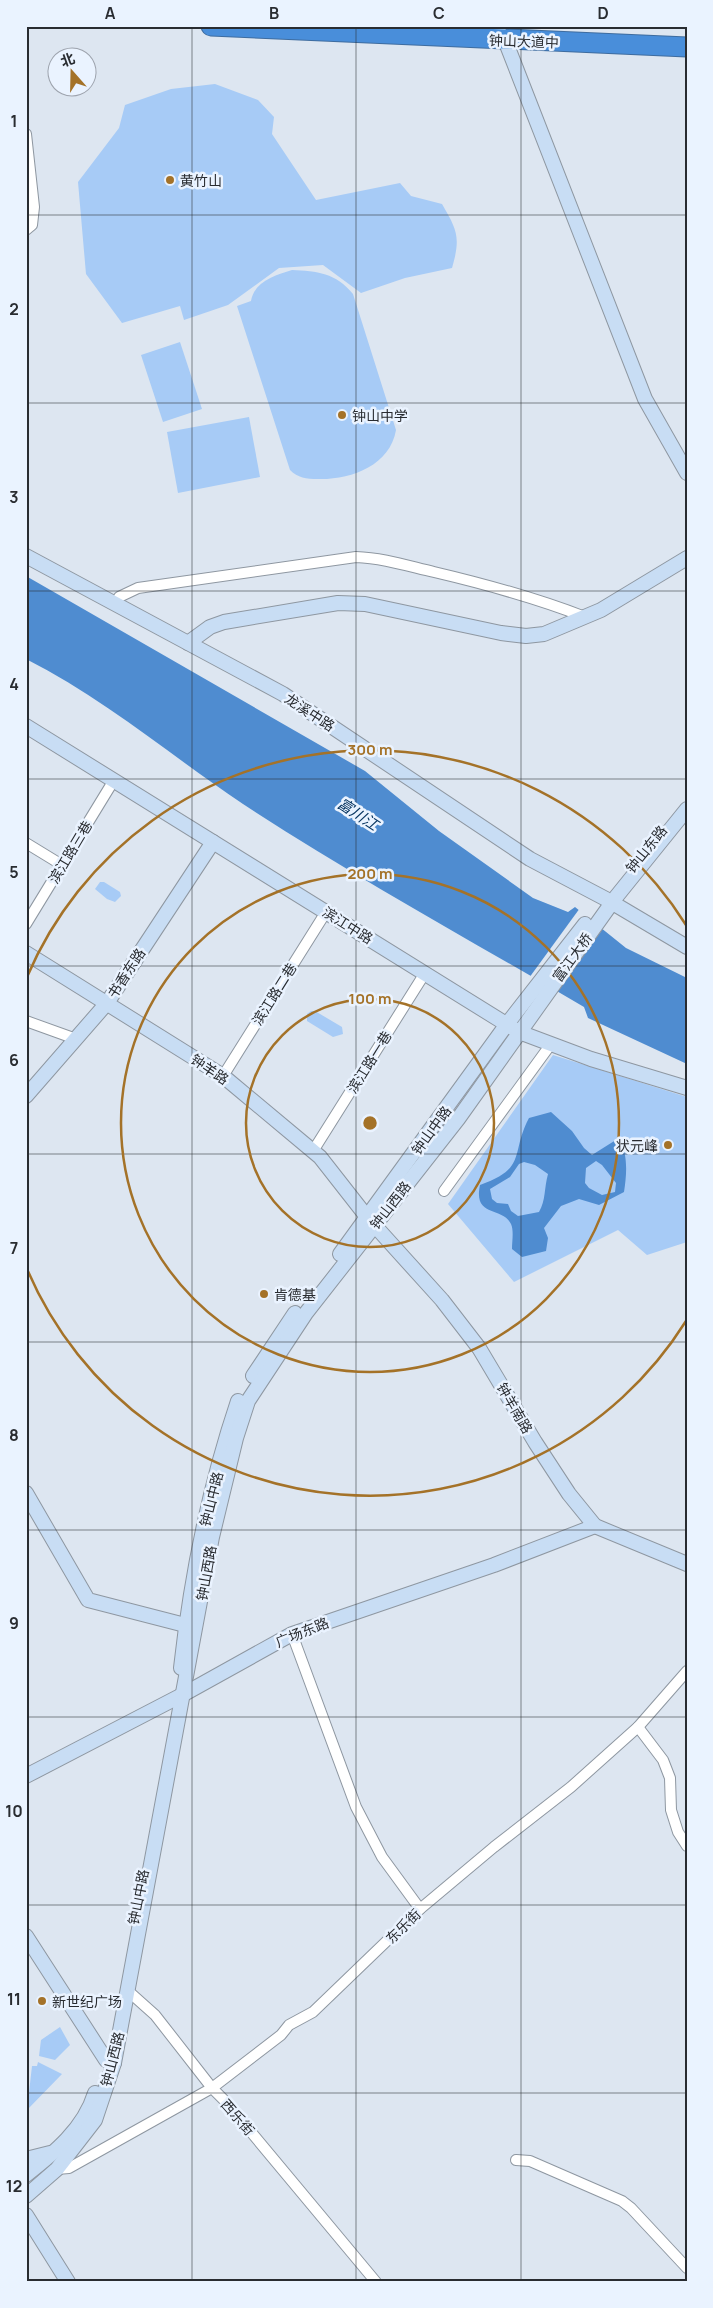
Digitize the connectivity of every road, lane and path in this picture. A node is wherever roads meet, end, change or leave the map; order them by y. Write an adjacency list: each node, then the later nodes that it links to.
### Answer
1 (211, 26): 3 (highway, 钟山大道中)
2 (461, 26): 3 (highway, 钟山大道中)
3 (498, 31): 4 (highway, 钟山大道中); 5 (highway, 钟山大道中); 8 (main road)
4 (687, 36)
5 (687, 47)
6 (26, 134): 7 (street)
7 (26, 230)
8 (687, 473)
9 (26, 547): 12 (main road, 龙溪中路)
10 (26, 556): 14 (main road, 龙溪中路)
11 (687, 558): 13 (main road)
12 (119, 597): 13 (street); 14 (main road, 龙溪中路)
13 (585, 617): 14 (main road)
14 (191, 640): 22 (main road, 龙溪中路)
15 (26, 726): 16 (main road, 滨江中路)
16 (114, 780): 19 (main road, 滨江中路); 21 (street, 滨江路三巷)
17 (687, 800): 22 (main road, 钟山东路)
18 (687, 809): 22 (main road, 钟山东路)
19 (213, 842): 23 (main road, 滨江中路); 29 (main road, 书香东路)
20 (26, 843): 21 (street)
21 (62, 865): 24 (street, 滨江路三巷)
22 (611, 898): 25 (main road, 龙溪中路); 26 (main road, 龙溪中路); 30 (main road, 富江大桥)
23 (326, 912): 28 (main road, 滨江中路); 36 (street, 滨江路二巷)
24 (26, 924)
25 (687, 937)
26 (687, 946)
27 (26, 953): 29 (main road, 钟羊路)
28 (425, 973): 32 (main road, 滨江中路); 39 (street, 滨江路一巷)
29 (107, 1003): 34 (main road, 书香东路); 36 (main road, 钟羊路)
30 (529, 1006): 32 (main road, 钟山中路); 33 (main road, 钟山西路)
31 (26, 1021): 34 (street)
32 (507, 1024): 33 (main road, 滨江中路); 41 (main road, 钟山中路)
33 (519, 1032): 35 (main road, 滨江中路); 41 (main road, 钟山西路)
34 (76, 1039): 38 (main road, 书香东路)
35 (551, 1044): 37 (main road, 滨江中路); 40 (street)
36 (223, 1076): 39 (main road, 钟羊路)
37 (687, 1088)
38 (26, 1096)
39 (313, 1151): 41 (main road, 钟羊路)
40 (444, 1191)
41 (370, 1220): 43 (main road, 钟羊南路); 45 (main road, 钟山中路); 48 (main road, 钟山西路)
42 (26, 1493): 45 (main road)
43 (595, 1526): 44 (main road, 钟羊南路); 46 (main road, 广场东路)
44 (687, 1564)
45 (185, 1625): 48 (main road, 钟山中路)
46 (292, 1634): 48 (main road, 广场东路); 52 (street)
47 (687, 1671): 49 (street, 东乐街)
48 (181, 1696): 50 (main road, 广场东路); 54 (main road, 钟山西路); 55 (main road, 钟山中路)
49 (638, 1727): 51 (street); 52 (street, 东乐街)
50 (26, 1776)
51 (687, 1846)
52 (420, 1909): 56 (street, 东乐街)
53 (26, 1936): 55 (main road)
54 (126, 1990): 55 (main road, 钟山西路); 56 (street)
55 (110, 2062): 57 (main road, 钟山中路); 60 (main road, 钟山西路)
56 (212, 2088): 60 (street, 西乐街); 67 (street, 西乐街)
57 (56, 2152): 58 (main road); 61 (main road, 钟山中路)
58 (26, 2159)
59 (516, 2160): 65 (street)
60 (57, 2169): 62 (main road, 钟山西路)
61 (26, 2175)
62 (40, 2184): 63 (main road, 钟山西路); 64 (main road)
63 (26, 2196)
64 (31, 2225): 66 (main road)
65 (687, 2268)
66 (68, 2282)
67 (376, 2282)

